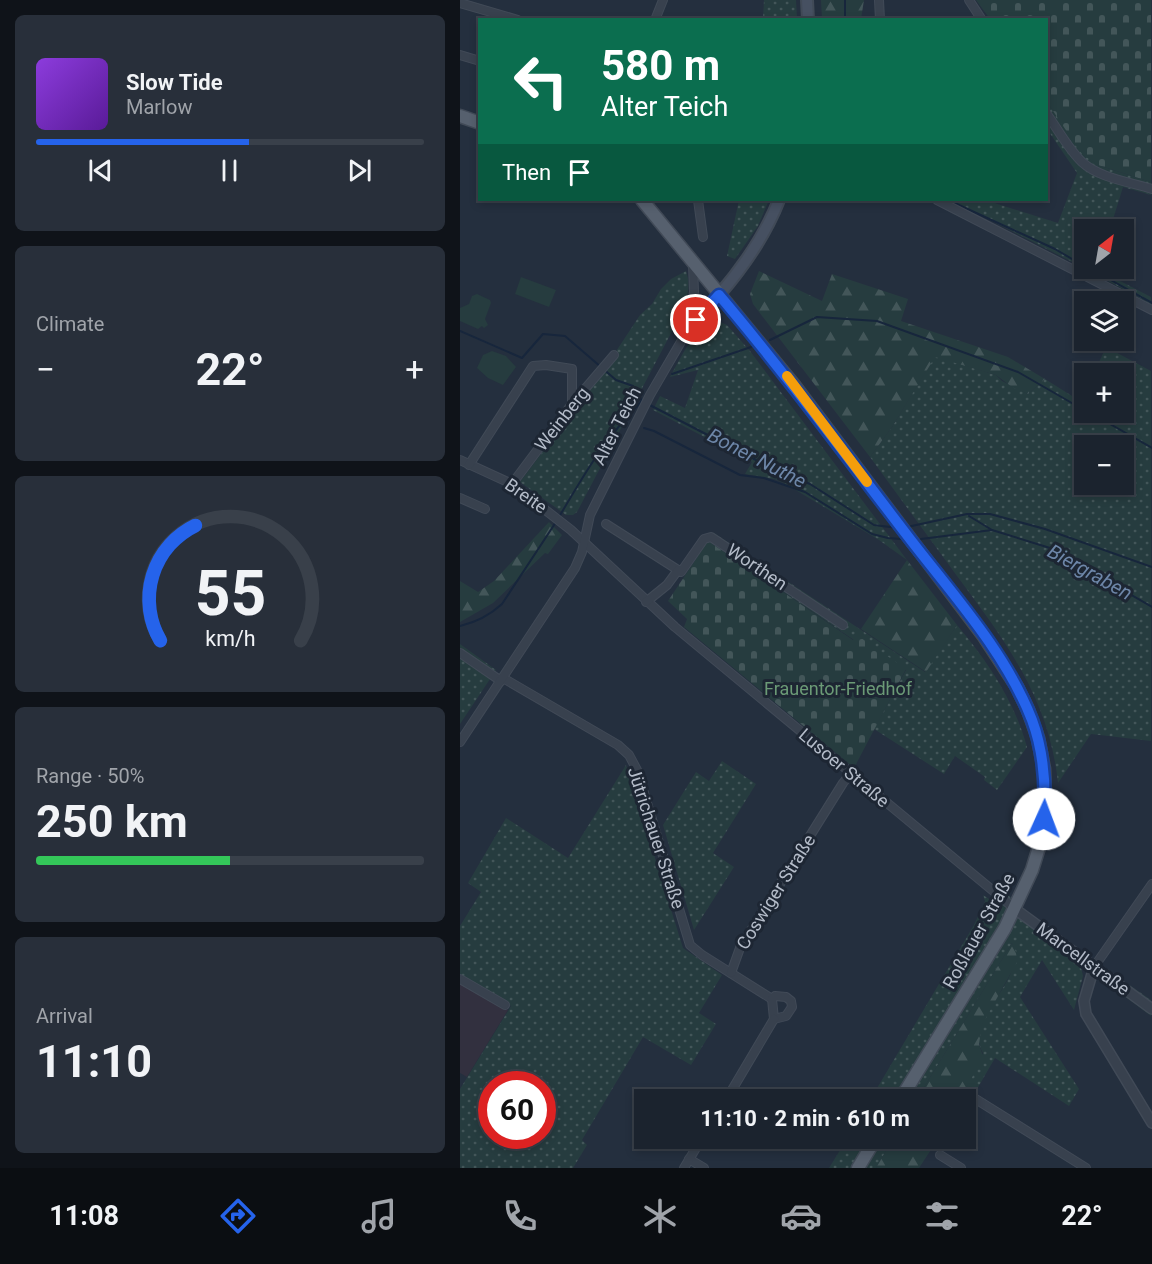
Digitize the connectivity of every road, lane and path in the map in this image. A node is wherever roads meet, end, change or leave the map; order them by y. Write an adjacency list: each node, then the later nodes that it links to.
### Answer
1 (663, 0): 7 (street)
2 (807, 0): 8 (main road)
3 (879, 0): 9 (street)
4 (969, 0): 10 (street)
5 (460, 3): 6 (street)
6 (511, 18)
7 (656, 18)
8 (808, 18)
9 (880, 18)
10 (981, 18)
11 (460, 55): 12 (street)
12 (478, 60)
13 (1048, 115): 16 (street)
14 (460, 116): 15 (main road)
15 (478, 122)
16 (1152, 189)
17 (643, 201): 22 (main road, Roßlauer Straße)
18 (698, 201): 21 (street)
19 (778, 201): 23 (main road, Alter Teich)
20 (939, 201): 24 (street)
21 (703, 237)
22 (693, 264): 23 (main road, Roßlauer Straße); 25 (street, Alter Teich)
23 (719, 295): 25 (street, Alter Teich); 43 (main road, Roßlauer Straße)
24 (1152, 310)
25 (689, 328): 34 (street, Alter Teich)
26 (614, 355): 27 (street, Weinberg)
27 (572, 404): 29 (street); 30 (street, Weinberg)
28 (460, 460): 29 (street, Breite)
29 (469, 465): 30 (street, Breite)
30 (512, 484): 34 (street, Breite)
31 (460, 498): 32 (street)
32 (485, 509)
33 (606, 524): 35 (street)
34 (584, 543): 36 (street, Breite); 39 (street, Alter Teich)
35 (679, 571): 36 (street); 37 (street, Worthen)
36 (646, 602): 41 (street, Lusoer Straße)
37 (843, 625)
38 (460, 653): 39 (street, Jütrichauer Straße)
39 (502, 680): 40 (street, Alter Teich); 45 (street, Jütrichauer Straße)
40 (460, 742)
41 (851, 773): 43 (street, Lusoer Straße); 45 (street, Coswiger Straße)
42 (1152, 884): 44 (street)
43 (1015, 909): 44 (street, Marcellstraße); 52 (main road, Roßlauer Straße)
44 (1094, 967): 49 (street, Marcellstraße); 54 (street)
45 (732, 973): 47 (street, Coswiger Straße)
46 (460, 979): 48 (street)
47 (772, 999): 50 (street); 50 (street, Coswiger Straße)
48 (505, 1005)
49 (1152, 1009)
50 (774, 1019): 51 (street, Coswiger Straße)
51 (733, 1089)
52 (907, 1089)
53 (976, 1099): 59 (street)
54 (1152, 1123)
55 (695, 1149): 58 (street)
56 (869, 1149): 62 (main road)
57 (940, 1155): 63 (street)
58 (689, 1159): 60 (street); 61 (street)
59 (1070, 1159): 64 (street); 65 (street)
60 (684, 1168)
61 (704, 1168)
62 (858, 1168)
63 (961, 1168)
64 (1064, 1168)
65 (1086, 1168)

